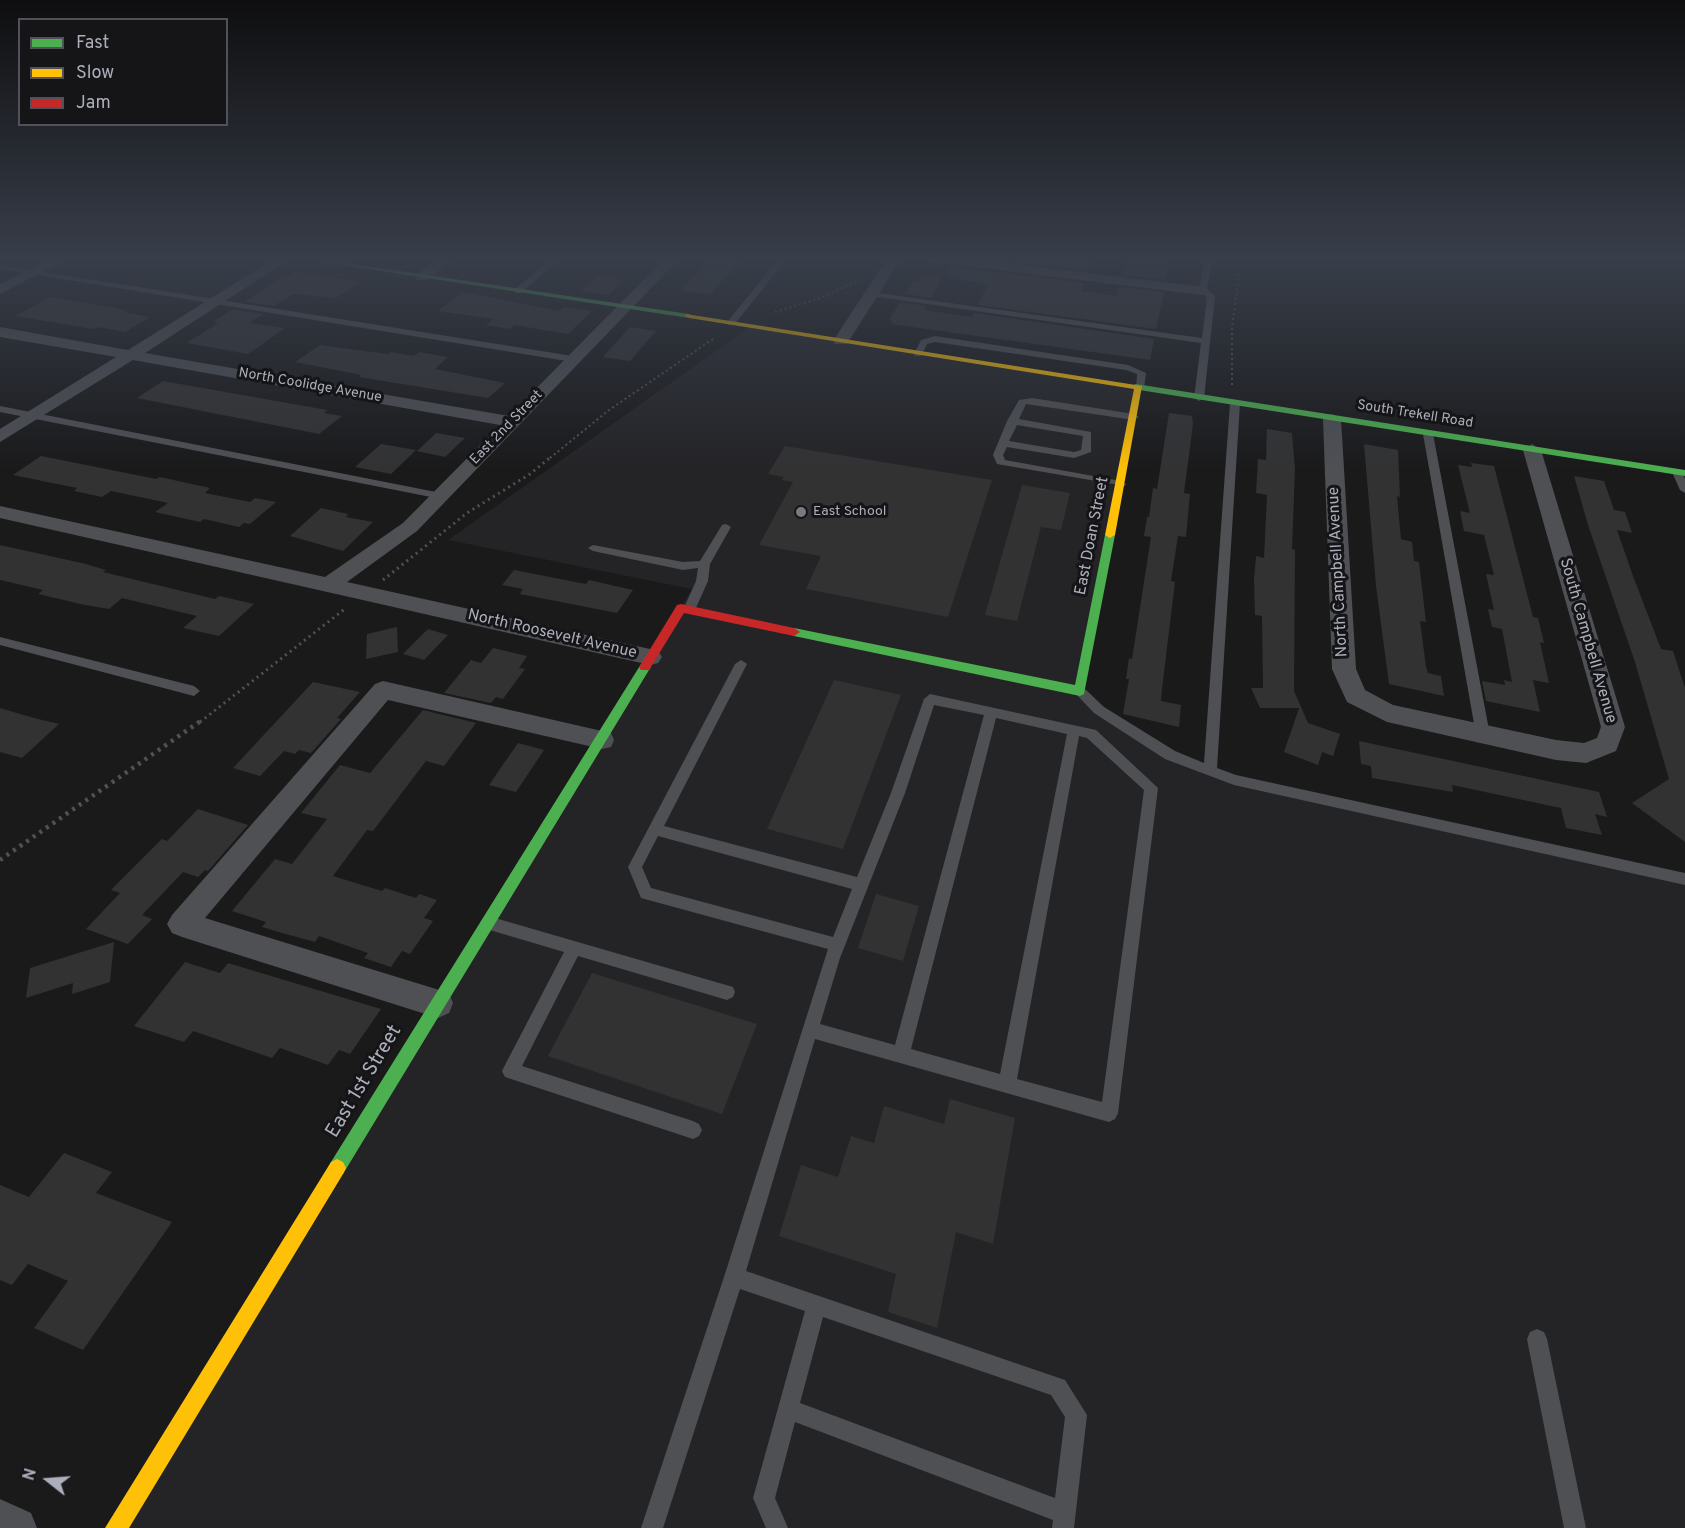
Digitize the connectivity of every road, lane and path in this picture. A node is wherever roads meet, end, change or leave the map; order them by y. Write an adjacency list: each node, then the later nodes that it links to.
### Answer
1 (173, 328): 13 (street)
2 (380, 328): 14 (lane)
3 (603, 328): 14 (street, East 2nd Street)
4 (729, 328): 37 (path)
5 (763, 328): 11 (main road, South Trekell Road)
6 (849, 328): 11 (street)
7 (1116, 328): 12 (lane)
8 (1207, 328): 12 (lane)
9 (1234, 328): 17 (path)
10 (0, 332): 13 (street, North Coolidge Avenue)
11 (841, 341): 15 (main road, South Trekell Road)
12 (1206, 341): 16 (lane)
13 (131, 355): 19 (street); 23 (street, North Coolidge Avenue)
14 (573, 359): 23 (street, East 2nd Street)
15 (1139, 388): 16 (main road, South Trekell Road); 20 (main road, East Doan Street)
16 (1199, 398): 17 (main road, South Trekell Road)
17 (1235, 404): 21 (main road, South Trekell Road); 48 (lane)
18 (0, 409): 19 (lane)
19 (33, 416): 25 (street); 31 (lane)
20 (1134, 417): 22 (lane); 29 (main road, East Doan Street)
21 (1332, 419): 24 (main road, South Trekell Road); 46 (street, North Campbell Avenue)
22 (1012, 421): 26 (lane); 26 (lane)
23 (513, 422): 31 (street, East 2nd Street)
24 (1428, 434): 27 (main road, South Trekell Road); 46 (lane)
25 (0, 437)
26 (1003, 443): 29 (lane)
27 (1532, 450): 28 (main road, South Trekell Road); 46 (street, South Campbell Avenue)
28 (1681, 473): 30 (lane)
29 (1121, 484): 43 (main road, East Doan Street)
30 (1685, 490)
31 (441, 496): 36 (street, East 2nd Street)
32 (0, 512): 36 (street, North Roosevelt Avenue)
33 (726, 527): 35 (lane)
34 (592, 548): 35 (lane)
35 (704, 564): 38 (lane)
36 (329, 585): 37 (street, North Roosevelt Avenue)
37 (365, 594): 40 (street, North Roosevelt Avenue); 50 (path)
38 (689, 610): 40 (main road, North Roosevelt Avenue); 43 (main road)
39 (0, 641): 42 (lane)
40 (650, 657): 47 (main road, East 1st Street)
41 (741, 664): 49 (lane)
42 (194, 690)
43 (1080, 691): 48 (lane)
44 (991, 712): 45 (lane); 52 (lane); 59 (lane)
45 (1074, 730): 60 (lane); 60 (lane)
46 (1483, 735)
47 (602, 740): 53 (main road, East 1st Street); 57 (street)
48 (1210, 770): 51 (lane)
49 (654, 829): 52 (lane); 54 (lane)
50 (0, 860)
51 (1685, 879)
52 (861, 885): 54 (lane)
53 (488, 923): 55 (lane); 57 (main road, East 1st Street)
54 (837, 945): 58 (lane)
55 (574, 948): 56 (lane); 61 (lane)
56 (727, 992)
57 (438, 1003): 69 (main road, East 1st Street)
58 (810, 1029): 59 (lane); 62 (lane)
59 (901, 1055): 60 (lane)
60 (1007, 1085)
61 (693, 1130)
62 (734, 1277): 63 (lane); 70 (lane)
63 (817, 1304): 65 (lane); 67 (lane)
64 (1537, 1339): 72 (lane)
65 (788, 1409): 67 (lane); 71 (lane)
66 (0, 1520): 68 (street)
67 (1064, 1521)
68 (16, 1528)
69 (116, 1528)
70 (652, 1528)
71 (777, 1528)
72 (1575, 1528)

